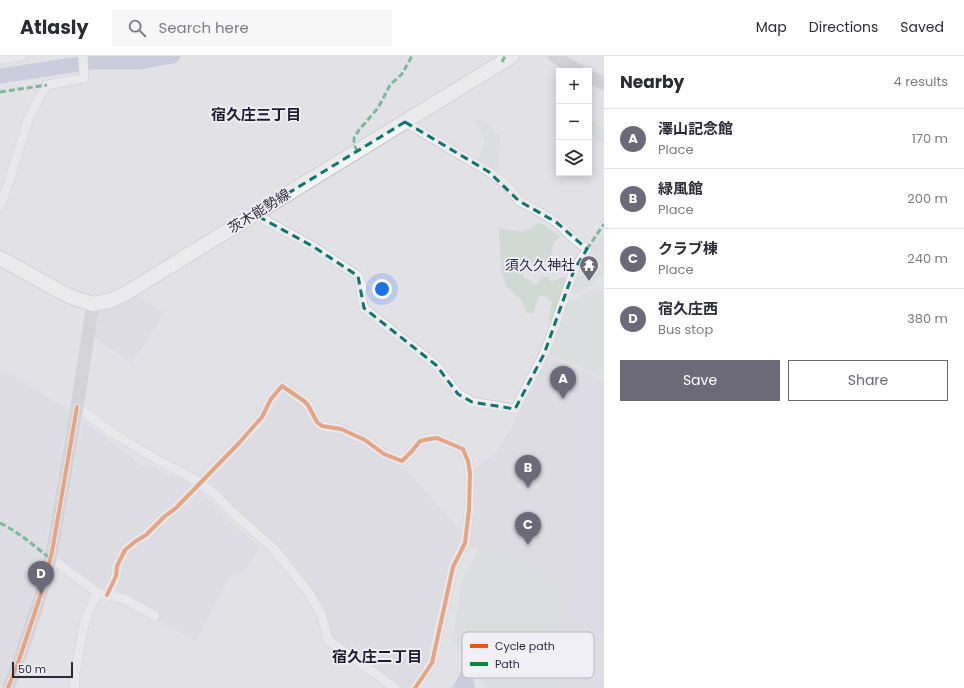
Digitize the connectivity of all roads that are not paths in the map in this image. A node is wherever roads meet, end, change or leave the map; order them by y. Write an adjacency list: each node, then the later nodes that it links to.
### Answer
1 (22, 56): 5 (street)
2 (83, 56): 10 (street)
3 (512, 56): 9 (main road, 茨木能勢線)
4 (554, 56): 6 (street)
5 (0, 59)
6 (574, 68)
7 (592, 78): 8 (street)
8 (604, 84)
9 (405, 122): 11 (main road, 茨木能勢線); 11 (street)
10 (0, 206)
11 (254, 214): 13 (main road, 茨木能勢線)
12 (0, 258): 13 (main road)
13 (94, 304): 14 (street)
14 (77, 408): 15 (street); 20 (street)
15 (51, 558): 16 (street); 18 (street)
16 (103, 594): 17 (street); 19 (street); 21 (street)
17 (155, 616)
18 (8, 688)
19 (75, 688)
20 (395, 688)
21 (415, 688)

